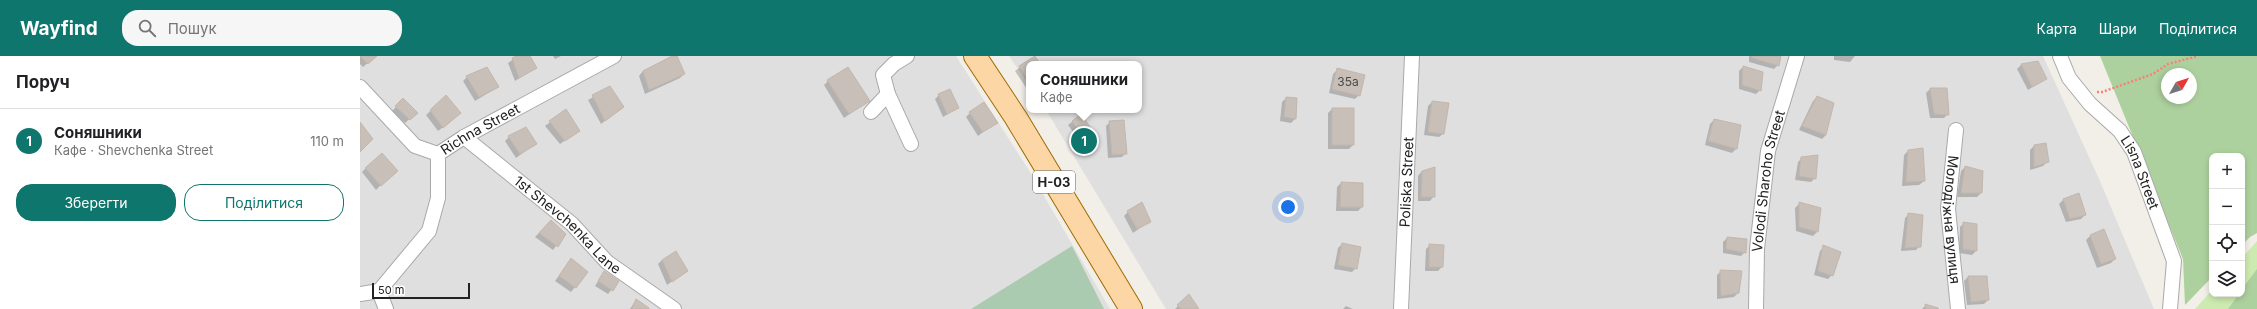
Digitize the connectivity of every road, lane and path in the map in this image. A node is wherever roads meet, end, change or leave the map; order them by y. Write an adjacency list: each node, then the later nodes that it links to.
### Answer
1 (614, 56): 13 (street, Richna Street)
2 (907, 56): 10 (street)
3 (975, 56): 20 (main road, Н-03)
4 (1412, 56): 21 (street, Poliska Street)
5 (1796, 56): 22 (street, Volodi Sharoho Street)
6 (2060, 56): 9 (street, Lisna Street)
7 (2198, 56): 9 (path)
8 (360, 87): 15 (street, Richna Street)
9 (2080, 92): 24 (street, Lisna Street)
10 (888, 94): 11 (street); 14 (street)
11 (871, 112)
12 (1956, 130): 23 (street, Молодіжна вулиця)
13 (464, 137): 15 (street, Richna Street); 19 (street, 1st Shevchenka Lane)
14 (911, 144)
15 (438, 154): 16 (street)
16 (379, 291): 17 (street); 18 (street)
17 (360, 294)
18 (386, 309)
19 (674, 309)
20 (1131, 309)
21 (1401, 309)
22 (1756, 309)
23 (1958, 309)
24 (2170, 309)

